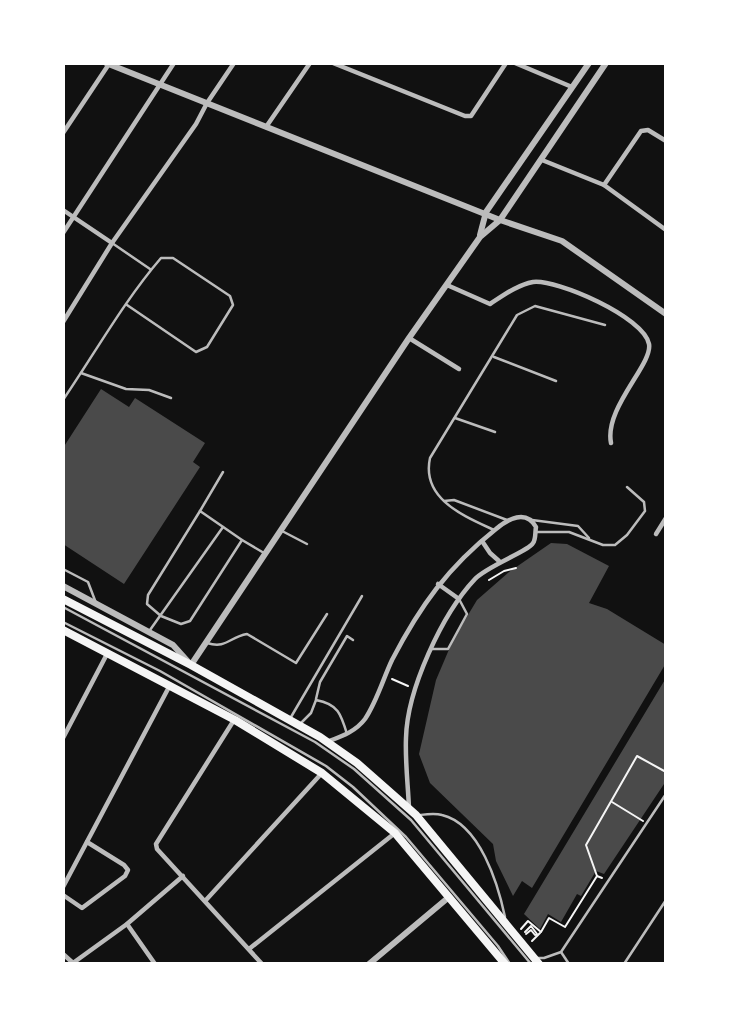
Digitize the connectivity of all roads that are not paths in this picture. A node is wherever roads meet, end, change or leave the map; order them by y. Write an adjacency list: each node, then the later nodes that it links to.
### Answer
1 (108, 63): 10 (street); 14 (street)
2 (174, 63): 10 (street)
3 (234, 63): 12 (street)
4 (310, 63): 13 (street)
5 (333, 63): 6 (street)
6 (506, 63)
7 (515, 63): 11 (street)
8 (589, 63): 11 (street)
9 (606, 63): 16 (street)
10 (159, 84): 12 (street); 20 (street)
11 (573, 88): 19 (street)
12 (206, 103): 13 (street); 25 (street)
13 (266, 127): 19 (street)
14 (63, 133)
15 (666, 141): 17 (street)
16 (541, 160): 17 (street); 21 (street)
17 (604, 185): 22 (street)
18 (63, 210): 20 (street)
19 (486, 212): 21 (street); 24 (street)
20 (74, 217): 23 (street); 25 (street)
21 (500, 220): 24 (street); 29 (street)
22 (666, 230)
23 (63, 233)
24 (480, 237): 27 (street)
25 (112, 243): 26 (lane); 30 (street)
26 (151, 270): 28 (lane); 28 (lane)
27 (447, 285): 32 (street); 41 (street)
28 (127, 305): 35 (lane)
29 (666, 314)
30 (63, 322)
31 (605, 325): 33 (lane)
32 (409, 338): 34 (street); 50 (street)
33 (493, 356): 36 (lane); 39 (lane)
34 (459, 369)
35 (81, 373): 37 (lane); 38 (lane)
36 (556, 381)
37 (172, 398)
38 (63, 400)
39 (455, 418): 40 (lane); 44 (lane)
40 (495, 432)
41 (611, 443)
42 (223, 472): 45 (lane)
43 (627, 487): 54 (lane)
44 (444, 501): 48 (lane); 51 (lane)
45 (200, 511): 49 (lane); 69 (lane)
46 (666, 518): 53 (street)
47 (530, 520): 48 (street); 52 (street); 54 (lane)
48 (508, 521): 51 (street)
49 (223, 527): 55 (lane); 69 (lane)
50 (280, 530): 57 (lane); 58 (street)
51 (494, 530): 56 (street)
52 (535, 532): 54 (lane); 59 (street)
53 (656, 534)
54 (589, 538)
55 (242, 540): 58 (lane); 69 (lane)
56 (482, 541): 59 (street); 61 (street)
57 (307, 544)
58 (265, 553): 74 (street)
59 (500, 561): 65 (street)
60 (63, 569): 66 (lane)
61 (438, 584): 65 (street); 83 (street)
62 (63, 586): 66 (street)
63 (362, 596): 81 (lane)
64 (63, 598): 77 (main road)
65 (459, 599): 75 (street); 75 (lane)
66 (96, 603): 72 (street)
67 (63, 607): 103 (lane)
68 (327, 614): 74 (lane)
69 (161, 616): 72 (lane)
70 (63, 622): 94 (lane)
71 (63, 630): 76 (main road)
72 (149, 632): 77 (street)
73 (353, 640): 79 (lane)
74 (205, 643): 77 (street)
75 (431, 649): 88 (street)
76 (107, 654): 78 (main road); 84 (street)
77 (191, 665): 81 (main road)
78 (170, 686): 80 (main road); 90 (street)
79 (316, 700): 82 (lane); 83 (lane)
80 (234, 720): 86 (main road); 91 (street)
81 (289, 720): 82 (main road)
82 (299, 726): 85 (main road)
83 (347, 734): 85 (street)
84 (63, 738)
85 (327, 742): 88 (main road)
86 (322, 773): 89 (main road); 95 (street)
87 (666, 794): 100 (lane)
88 (413, 812): 98 (main road); 98 (lane)
89 (395, 833): 94 (main road); 99 (street)
90 (87, 842): 92 (street); 93 (street)
91 (183, 876): 95 (street); 97 (street)
92 (63, 887)
93 (63, 895)
94 (452, 895): 102 (main road); 106 (street); 107 (lane)
95 (206, 900): 99 (street)
96 (666, 900): 109 (lane)
97 (127, 924): 101 (street); 104 (street)
98 (506, 924): 103 (main road)
99 (249, 949): 105 (street)
100 (561, 952): 103 (lane); 108 (lane)
101 (63, 954)
102 (498, 959): 107 (main road)
103 (534, 962)
104 (155, 964)
105 (262, 964)
106 (369, 964)
107 (508, 964)
108 (569, 964)
109 (624, 964)

